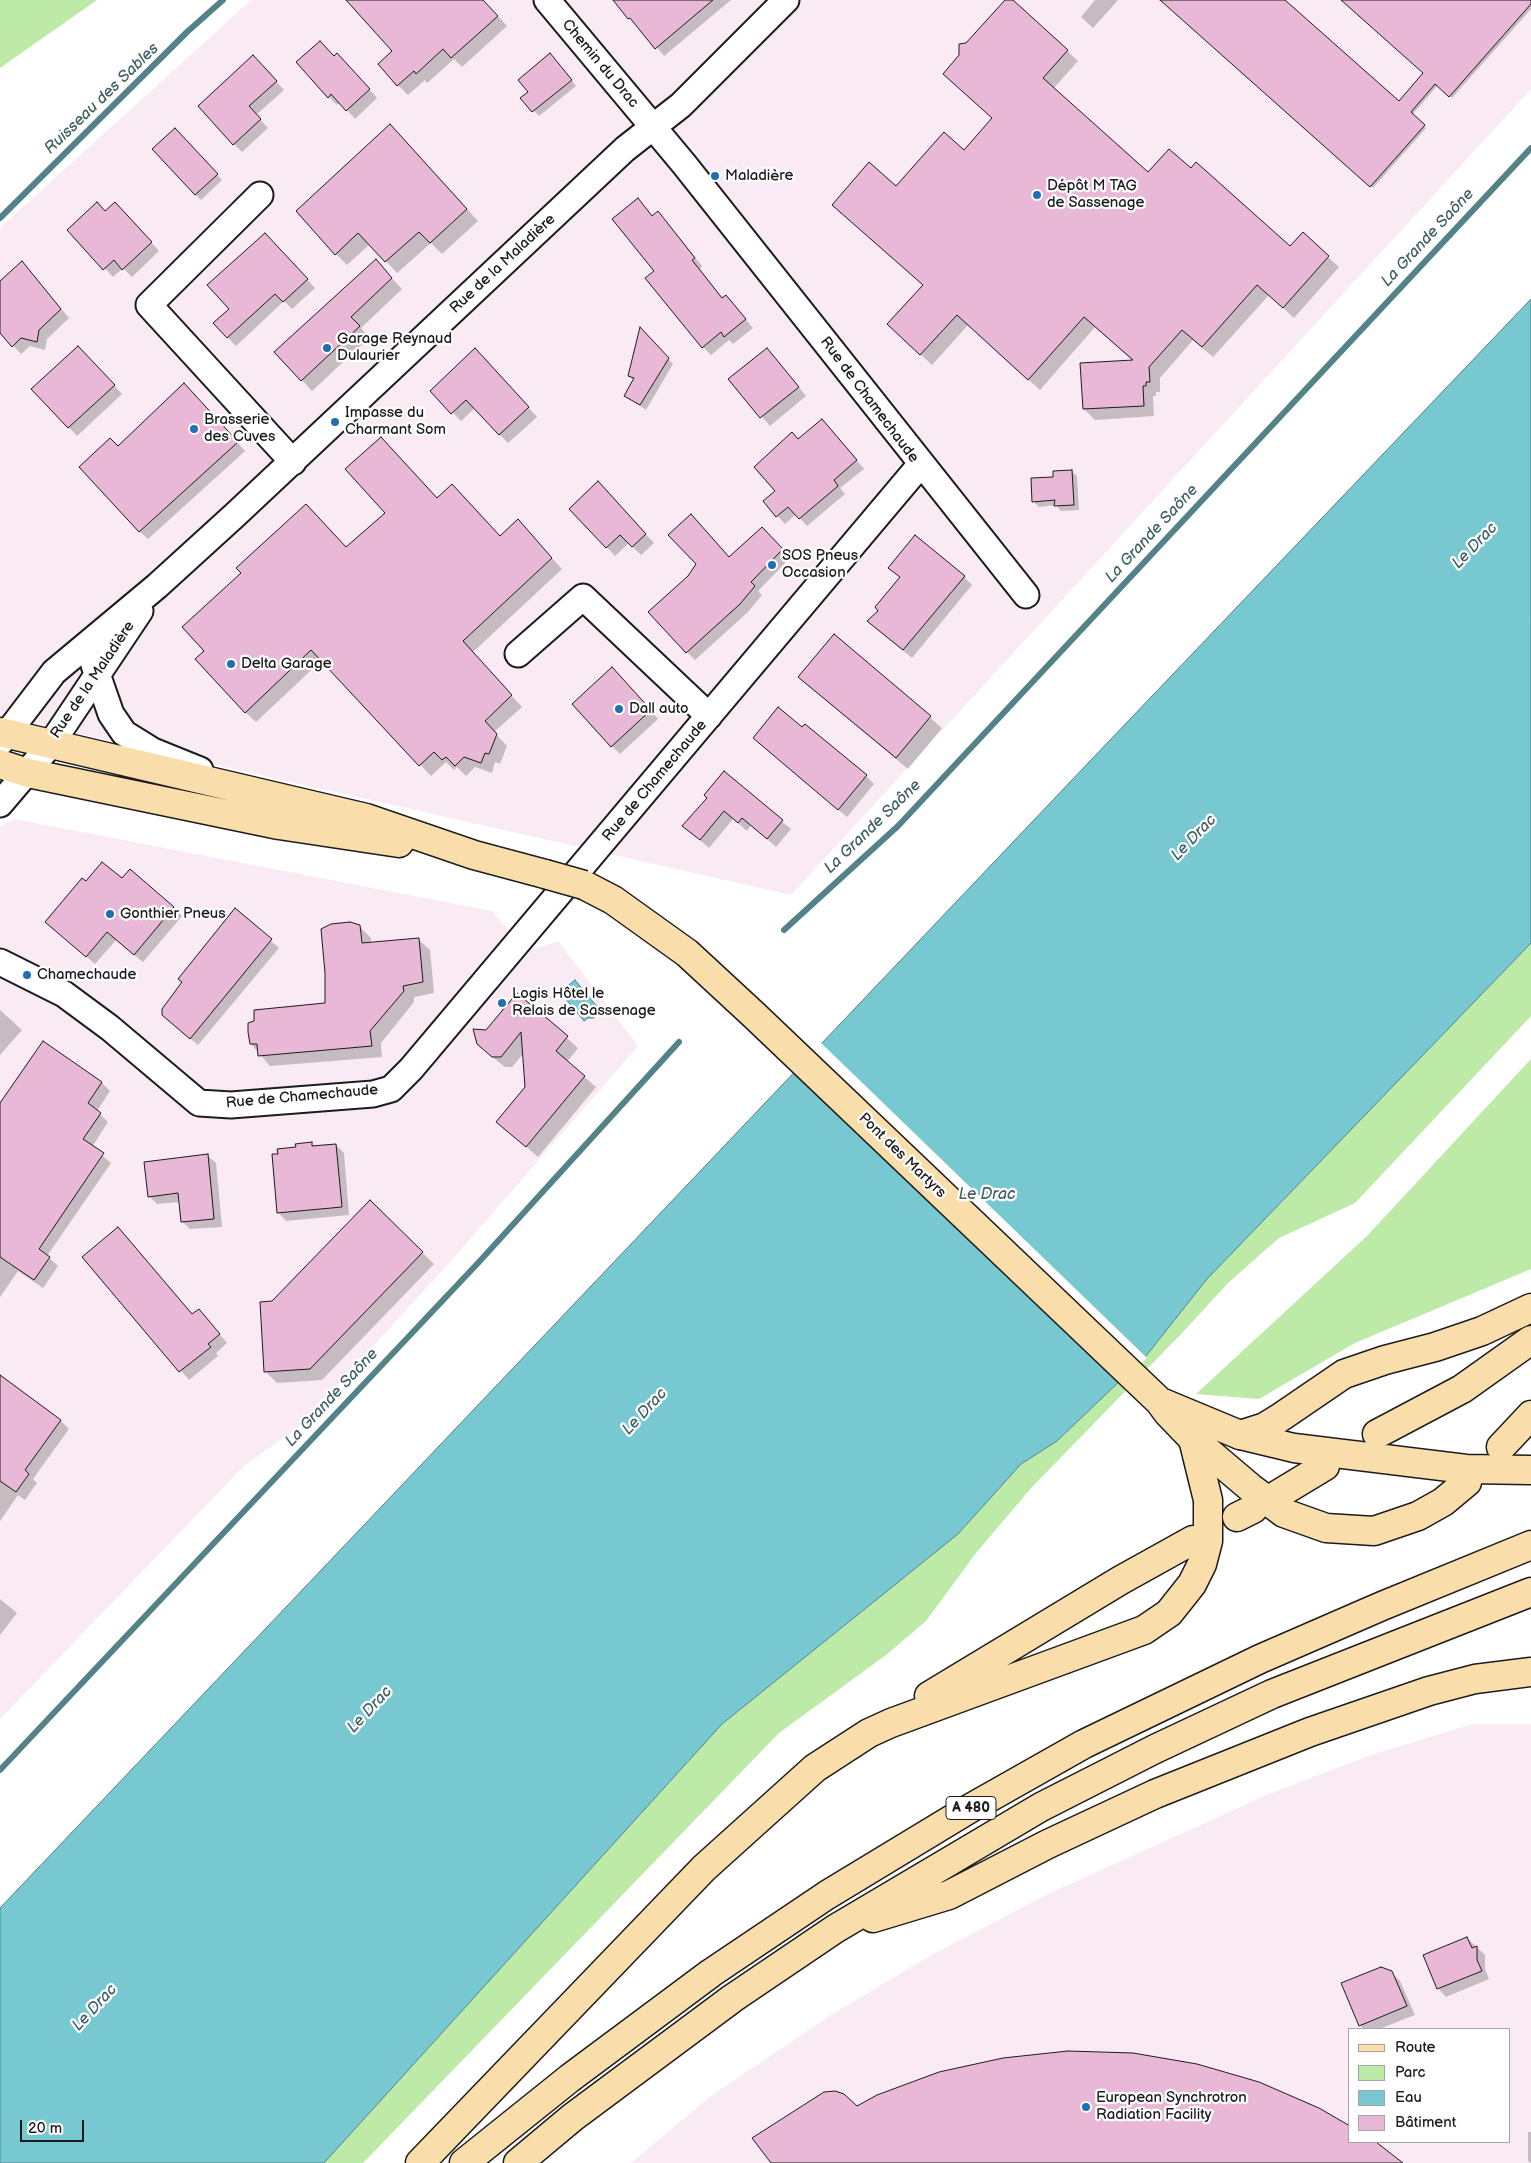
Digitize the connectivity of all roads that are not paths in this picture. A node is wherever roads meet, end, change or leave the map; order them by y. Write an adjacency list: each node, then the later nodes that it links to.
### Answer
1 (547, 0): 3 (street, Chemin du Drac)
2 (786, 0): 3 (street, Rue de la Maladière)
3 (653, 128): 5 (street, Rue de la Maladière); 6 (street, Rue de Chamechaude)
4 (260, 195): 5 (street)
5 (293, 462): 7 (street, Rue de la Maladière)
6 (921, 464): 8 (street); 12 (street, Rue de Chamechaude)
7 (157, 586): 9 (street, Rue de la Maladière); 11 (street, Rue de la Maladière)
8 (1026, 595)
9 (87, 646): 11 (street); 13 (street, Rue de la Maladière)
10 (518, 654): 12 (street)
11 (98, 674): 14 (street, Rue de la Maladière); 17 (street)
12 (709, 716): 20 (street, Rue de Chamechaude)
13 (3, 736): 14 (main road)
14 (51, 744): 16 (street, Rue de la Maladière); 17 (main road)
15 (0, 764): 16 (main road)
16 (28, 772): 18 (street, Rue de la Maladière); 19 (main road)
17 (254, 792): 19 (main road)
18 (0, 804)
19 (474, 855): 23 (main road, Pont des Martyrs, bridge)
20 (0, 962)
21 (1531, 1308): 26 (main road)
22 (1531, 1340): 25 (main road)
23 (1159, 1401): 26 (main road); 27 (main road)
24 (1531, 1415): 28 (main road)
25 (1377, 1434)
26 (1240, 1435): 30 (main road)
27 (1193, 1439): 31 (main road); 37 (main road)
28 (1502, 1447)
29 (1325, 1466): 32 (main road)
30 (1531, 1470)
31 (1467, 1482)
32 (1277, 1495)
33 (1193, 1540): 37 (main road)
34 (1531, 1545): 40 (main road, A 480)
35 (1531, 1592): 38 (main road, A 480)
36 (1531, 1672): 38 (main road)
37 (891, 1723): 39 (main road)
38 (835, 1929): 41 (main road, A 480)
39 (420, 2163)
40 (464, 2163)
41 (518, 2163)

